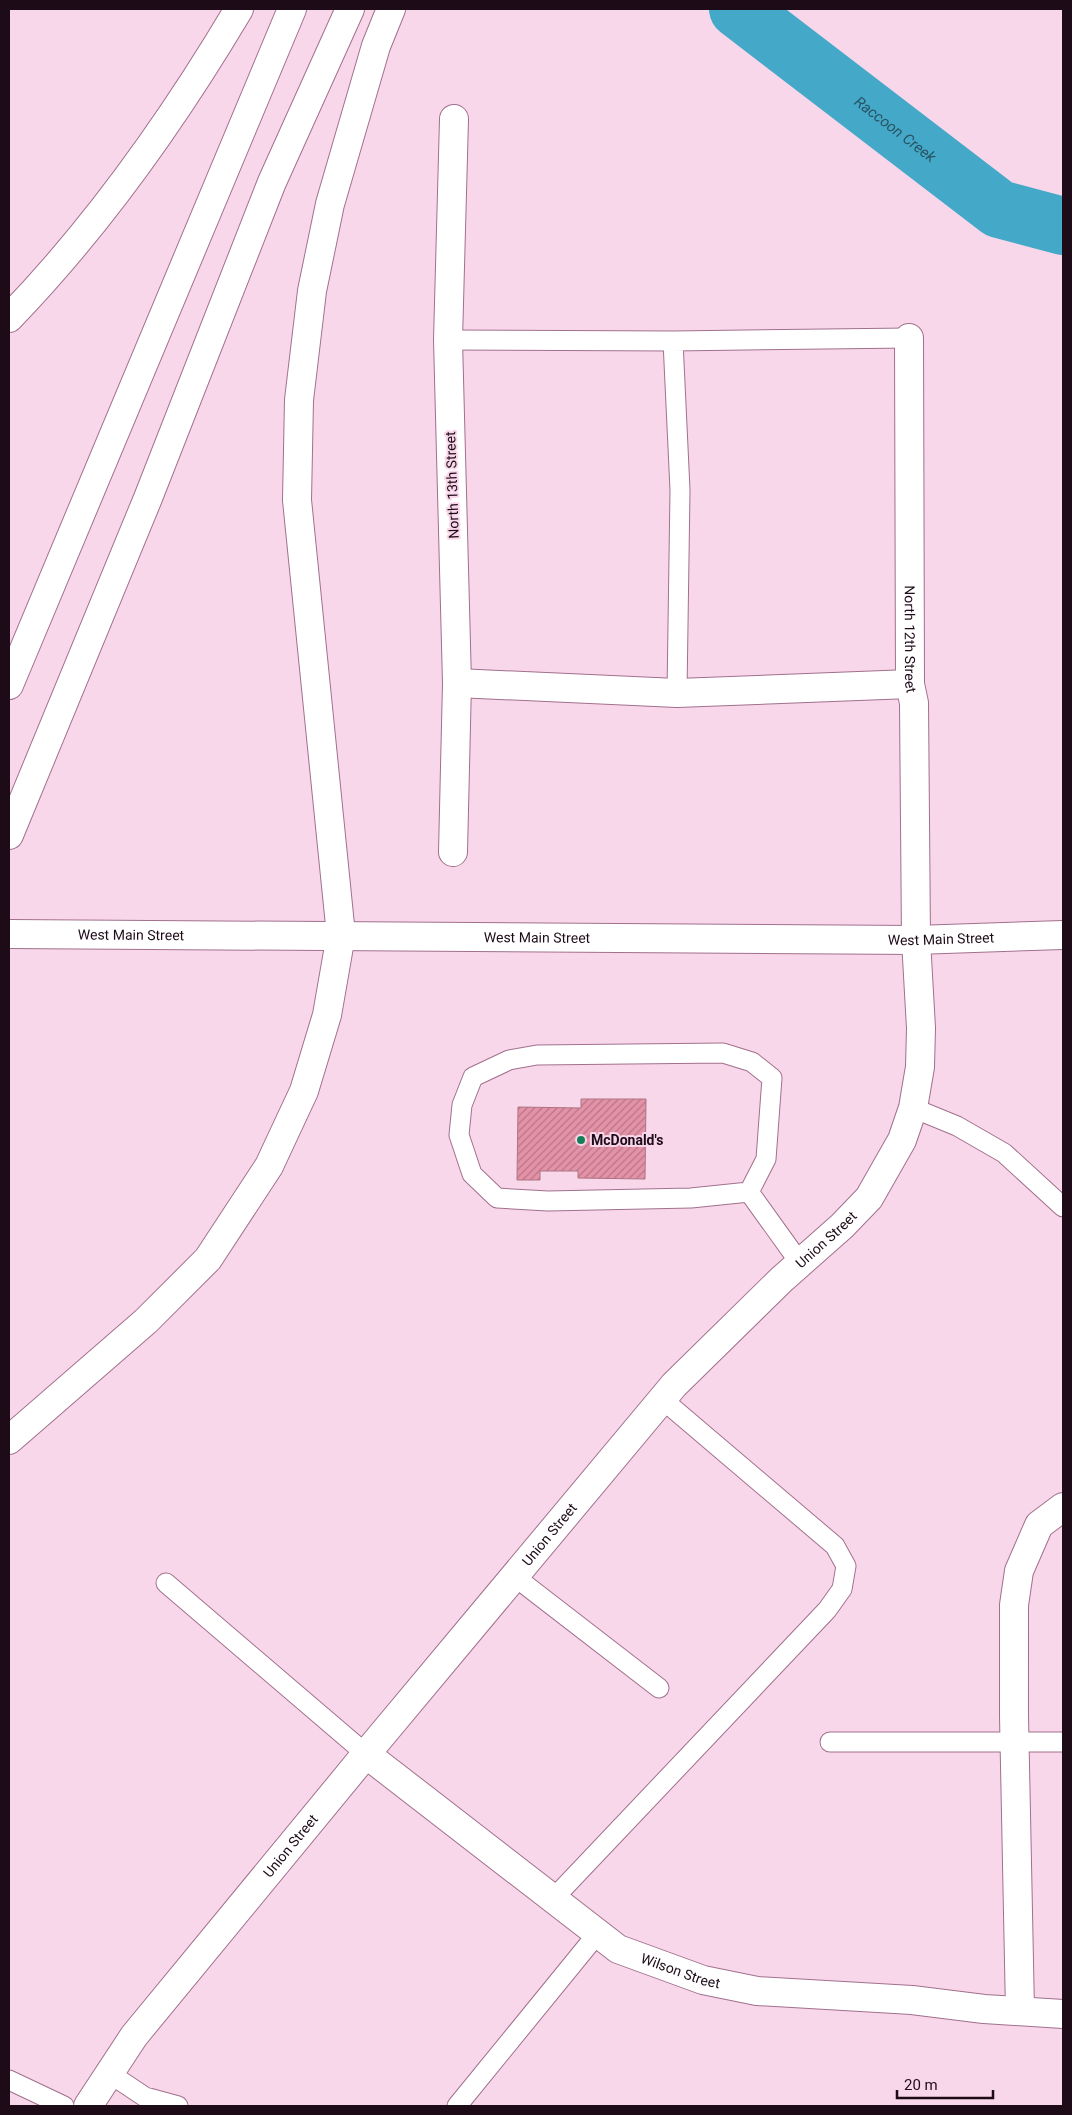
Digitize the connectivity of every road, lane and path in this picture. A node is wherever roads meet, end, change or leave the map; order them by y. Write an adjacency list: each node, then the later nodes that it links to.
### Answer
1 (239, 9): 6 (main road)
2 (292, 9): 12 (main road)
3 (350, 9): 14 (main road)
4 (391, 9): 17 (main road)
5 (454, 118): 8 (main road, North 13th Street)
6 (9, 318)
7 (909, 338): 9 (lane); 11 (main road, North 12th Street)
8 (448, 340): 9 (lane); 10 (main road, North 13th Street)
9 (674, 341): 13 (lane)
10 (457, 684): 13 (main road); 15 (main road, North 13th Street)
11 (910, 684): 13 (main road); 19 (main road, North 12th Street)
12 (9, 685)
13 (677, 693)
14 (9, 836)
15 (453, 852)
16 (9, 934): 17 (main road, West Main Street)
17 (341, 935): 19 (main road, West Main Street); 25 (main road)
18 (1063, 935): 19 (main road, West Main Street)
19 (916, 940): 20 (main road, Union Street)
20 (913, 1108): 22 (lane); 23 (main road, Union Street)
21 (749, 1192): 21 (lane); 23 (lane)
22 (1063, 1207)
23 (800, 1263): 24 (main road, Union Street)
24 (662, 1399): 27 (main road, Union Street); 34 (lane)
25 (9, 1440)
26 (1063, 1507): 31 (main road)
27 (514, 1576): 29 (lane); 33 (main road, Union Street)
28 (166, 1583): 33 (lane)
29 (659, 1688)
30 (830, 1742): 31 (lane)
31 (1014, 1742): 32 (lane); 36 (main road)
32 (1063, 1742)
33 (366, 1754): 34 (main road, Wilson Street); 38 (main road, Union Street)
34 (553, 1899): 35 (main road, Wilson Street)
35 (598, 1933): 36 (main road, Wilson Street); 43 (lane)
36 (1020, 2011): 37 (main road, Wilson Street)
37 (1063, 2014)
38 (109, 2073): 41 (main road, Union Street); 42 (lane)
39 (9, 2080): 40 (lane)
40 (64, 2106)
41 (88, 2106)
42 (178, 2106)
43 (457, 2106)

